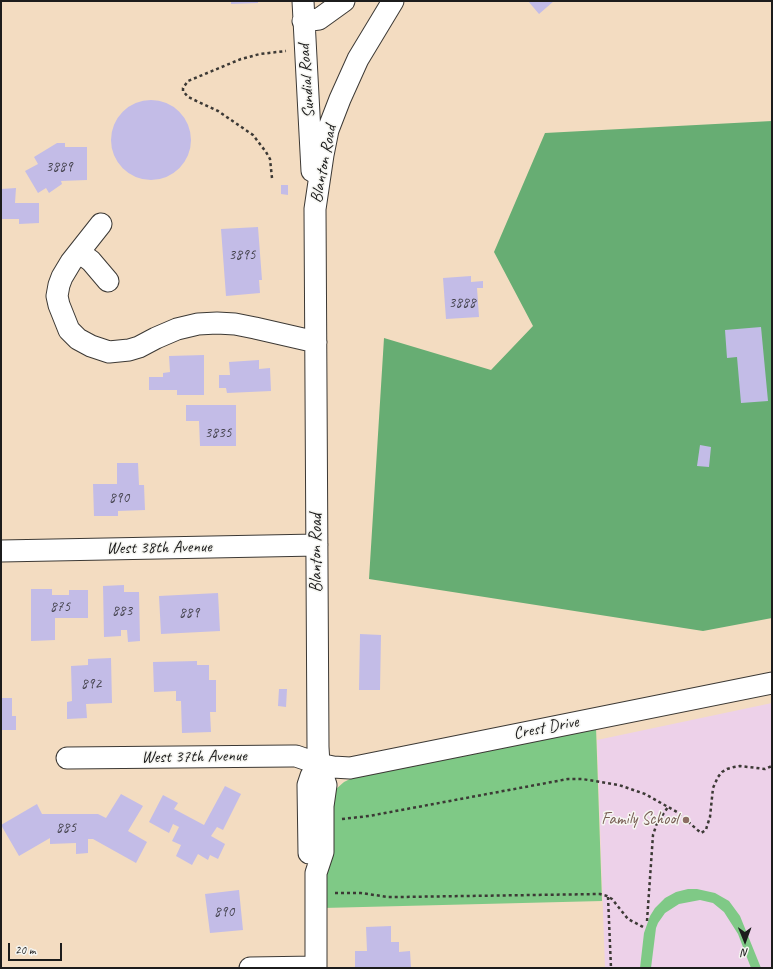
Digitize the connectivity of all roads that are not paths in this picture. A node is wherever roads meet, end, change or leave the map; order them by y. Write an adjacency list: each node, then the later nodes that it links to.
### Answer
1 (344, 1): 3 (street)
2 (393, 1): 4 (street, Blanton Road)
3 (303, 11): 4 (street, Sundial Road)
4 (315, 209): 8 (street, Blanton Road)
5 (101, 224): 6 (street)
6 (79, 252): 7 (street); 8 (street)
7 (108, 281)
8 (316, 342): 9 (street, Blanton Road)
9 (317, 545): 10 (street, West 38th Avenue); 13 (street, Blanton Road)
10 (1, 551)
11 (772, 683): 13 (street, Crest Drive)
12 (68, 758): 13 (street, West 37th Avenue)
13 (319, 764): 14 (street); 14 (street)
14 (316, 873): 16 (street)
15 (250, 968): 16 (street)
16 (316, 968)

